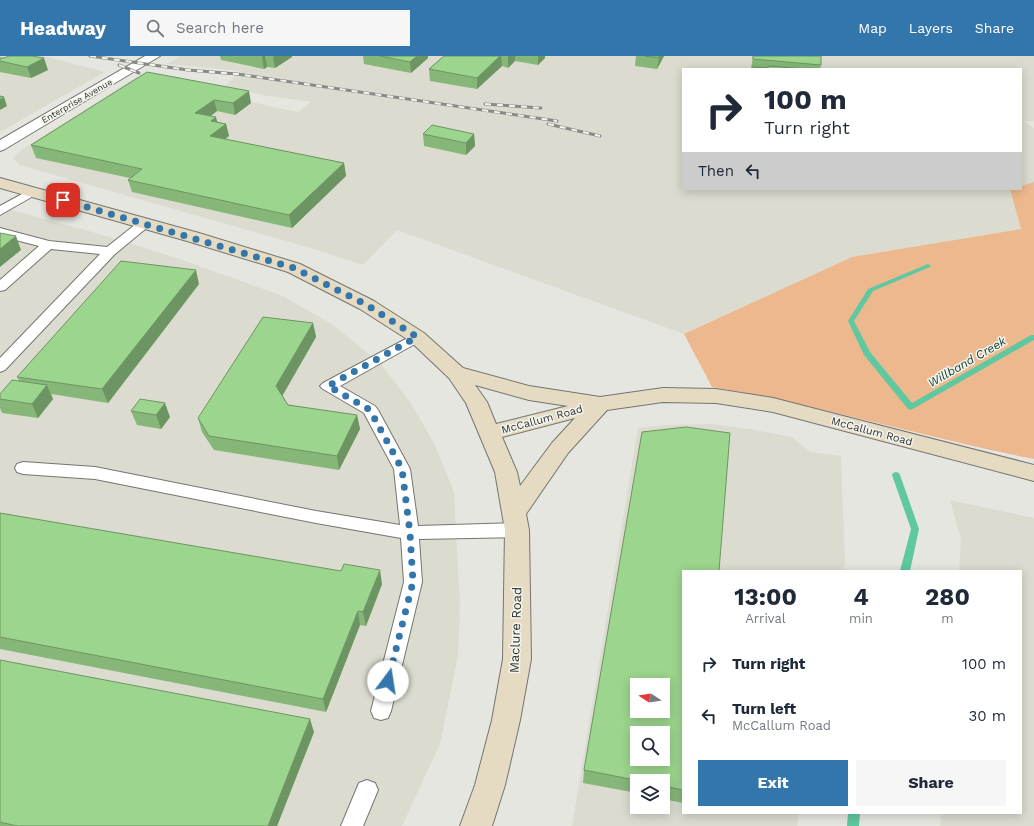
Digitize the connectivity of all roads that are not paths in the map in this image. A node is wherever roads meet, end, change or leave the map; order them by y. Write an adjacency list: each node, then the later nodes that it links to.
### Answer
1 (154, 56): 2 (street, Enterprise Avenue)
2 (0, 146)
3 (0, 183): 4 (main road, McCallum Road)
4 (33, 192): 5 (lane); 6 (main road, McCallum Road)
5 (0, 211)
6 (145, 223): 9 (lane); 11 (main road, McCallum Road)
7 (0, 232): 8 (lane)
8 (48, 245): 9 (lane); 10 (lane)
9 (110, 251): 12 (lane)
10 (0, 287)
11 (417, 337): 13 (main road, McCallum Road); 19 (lane)
12 (0, 367)
13 (456, 373): 14 (main road); 15 (main road, McCallum Road)
14 (602, 404): 15 (main road, McCallum Road); 17 (main road, McCallum Road); 18 (main road)
15 (490, 433): 18 (main road, Maclure Road)
16 (23, 468): 19 (lane)
17 (1034, 473)
18 (516, 521): 19 (lane); 23 (main road, Maclure Road)
19 (410, 533): 20 (lane)
20 (380, 711)
21 (366, 790): 22 (lane)
22 (352, 826)
23 (476, 826)

